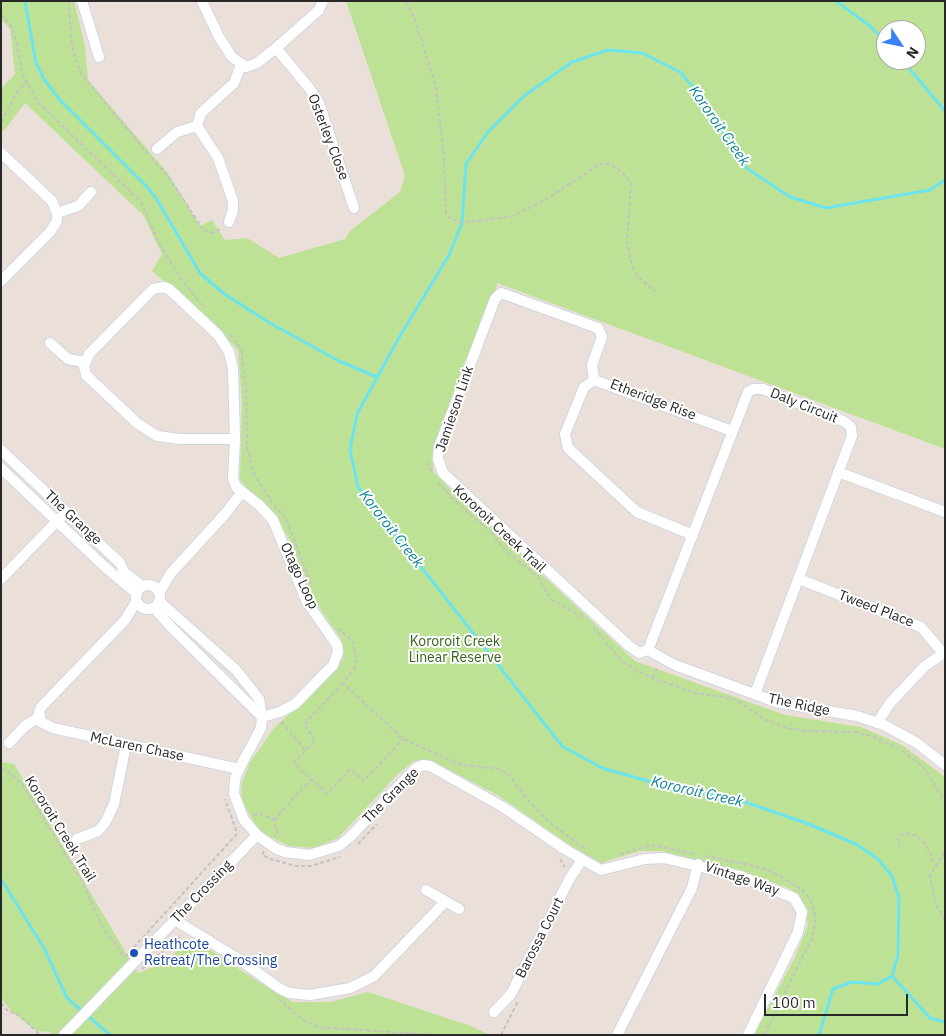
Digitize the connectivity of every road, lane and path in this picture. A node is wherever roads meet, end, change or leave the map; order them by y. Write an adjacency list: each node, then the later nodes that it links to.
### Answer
1 (69, 1): 18 (path)
2 (82, 1): 8 (street)
3 (202, 1): 9 (street)
4 (323, 1): 7 (street)
5 (406, 1): 20 (path)
6 (1, 14): 10 (path)
7 (276, 48): 9 (street); 16 (street, Osterley Close)
8 (99, 57)
9 (241, 65): 12 (street)
10 (27, 81): 11 (path); 21 (path)
11 (1, 122)
12 (197, 126): 13 (street); 18 (street)
13 (157, 149)
14 (1, 153): 17 (street)
15 (91, 192): 17 (street)
16 (354, 208)
17 (57, 213): 19 (street)
18 (229, 222)
19 (1, 281)
20 (657, 292)
21 (208, 311)
22 (227, 332): 41 (path)
23 (50, 343): 24 (street)
24 (84, 362): 27 (street); 27 (street)
25 (594, 380): 26 (street, Etheridge Rise); 38 (street, Etheridge Rise); 45 (street, Jamieson Link)
26 (732, 430): 31 (street, Daly Circuit); 38 (street, Daly Circuit)
27 (235, 439): 34 (street)
28 (1, 450): 35 (street, The Grange)
29 (428, 457): 32 (path)
30 (1, 468): 37 (street, The Grange)
31 (838, 472): 36 (street); 40 (street, Daly Circuit)
32 (433, 476)
33 (436, 481): 48 (path, Kororoit Creek Trail)
34 (241, 493): 43 (street); 51 (street, Otago Loop)
35 (66, 511): 37 (street); 42 (street, The Grange)
36 (945, 512)
37 (57, 521): 39 (street); 42 (street, The Grange)
38 (693, 535): 45 (street, Daly Circuit)
39 (1, 579)
40 (799, 580): 46 (street, Tweed Place); 50 (street, Daly Circuit)
41 (312, 586)
42 (139, 597): 43 (street); 43 (street); 52 (street)
43 (156, 597): 53 (street)
44 (334, 624): 49 (path)
45 (648, 650): 47 (street, The Ridge)
46 (944, 652): 54 (street)
47 (661, 659): 48 (path); 50 (street, The Ridge)
48 (652, 678): 64 (path, Kororoit Creek Trail)
49 (343, 683): 55 (path); 58 (path)
50 (755, 694): 54 (street, The Ridge)
51 (280, 712): 53 (street, Otago Loop); 58 (path)
52 (40, 717): 56 (street); 57 (street, McLaren Chase)
53 (262, 718): 61 (street, The Grange)
54 (880, 724): 59 (street, The Ridge)
55 (403, 739): 62 (path); 73 (path)
56 (9, 743)
57 (126, 745): 61 (street, McLaren Chase); 69 (street)
58 (306, 751): 62 (path)
59 (945, 765)
60 (1, 769): 88 (path, Kororoit Creek Trail)
61 (239, 769): 65 (street, The Grange)
62 (311, 779): 66 (path)
63 (224, 794): 87 (path)
64 (945, 802)
65 (244, 820): 66 (path); 68 (street, The Grange)
66 (274, 820): 70 (path)
67 (381, 820): 71 (path)
68 (257, 835): 70 (street, The Grange); 85 (street, The Crossing)
69 (78, 839)
70 (268, 844): 75 (path); 78 (street, The Grange)
71 (355, 846)
72 (900, 846): 80 (path)
73 (587, 850)
74 (945, 852): 80 (path)
75 (344, 854)
76 (617, 855): 97 (path)
77 (559, 858): 81 (path)
78 (582, 860): 79 (street, The Grange); 81 (street, Barossa Court)
79 (698, 864): 95 (street, Vintage Way); 96 (street, Vintage Way)
80 (935, 866): 86 (path)
81 (574, 873): 91 (street, Barossa Court)
82 (426, 890): 83 (street)
83 (445, 902): 84 (street); 85 (street)
84 (459, 909)
85 (175, 920): 93 (street, The Crossing)
86 (945, 920)
87 (127, 954)
88 (124, 958)
89 (519, 999): 94 (path)
90 (1, 1003): 92 (path)
91 (494, 1012)
92 (40, 1035)
93 (64, 1035)
94 (501, 1035)
95 (617, 1035)
96 (748, 1035)
97 (764, 1035)

